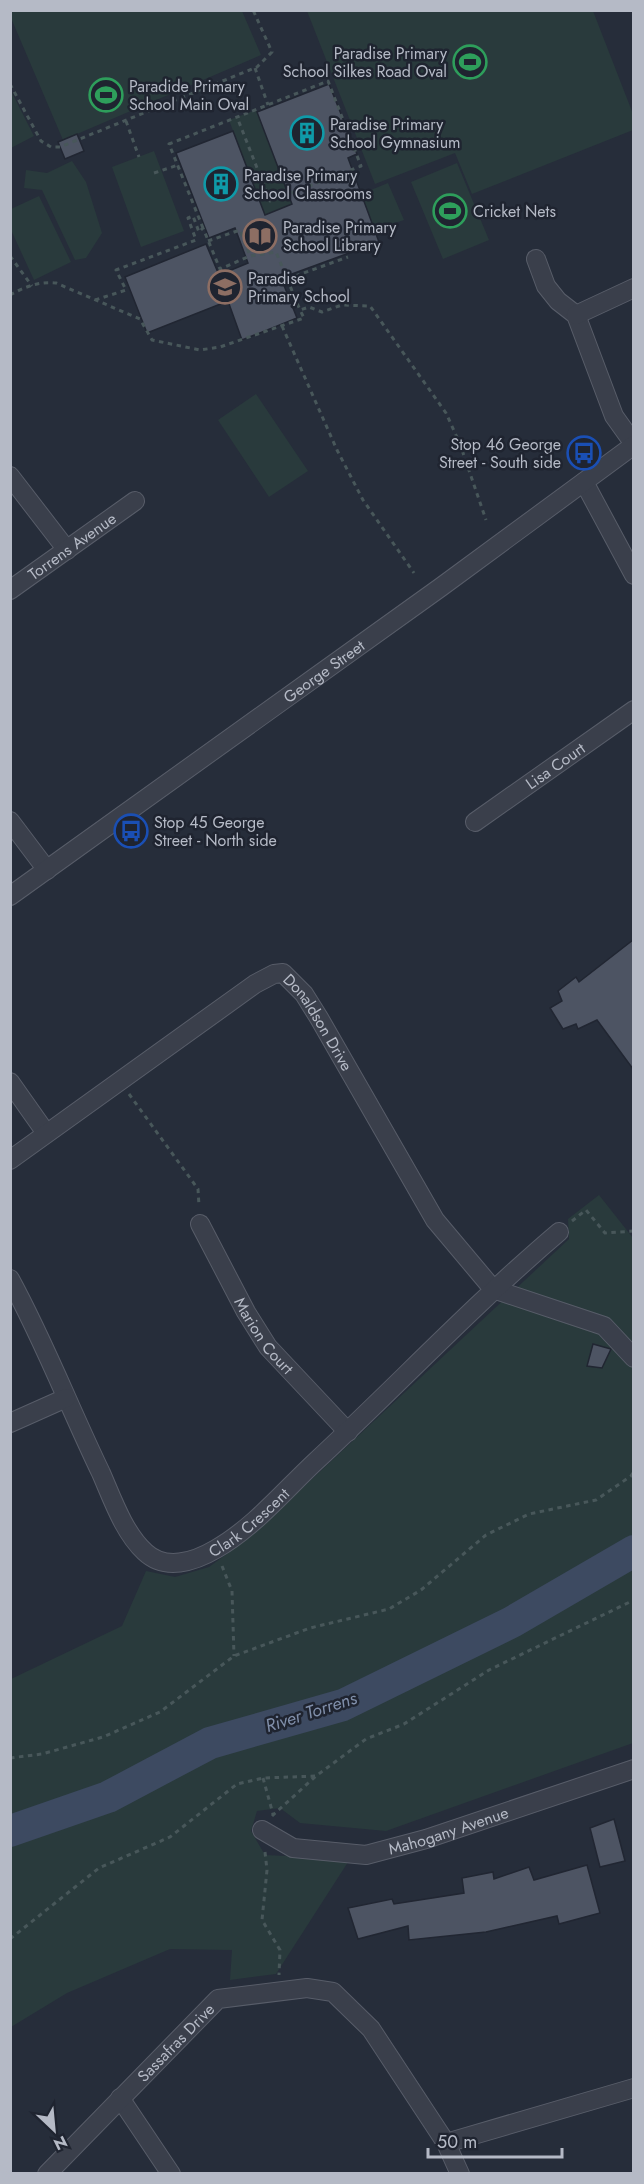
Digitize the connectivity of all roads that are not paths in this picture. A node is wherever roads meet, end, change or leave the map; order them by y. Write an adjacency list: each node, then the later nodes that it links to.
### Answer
1 (536, 259): 3 (street)
2 (633, 288): 3 (street)
3 (576, 315): 4 (street)
4 (633, 445): 6 (street, George Street)
5 (10, 477): 8 (street)
6 (584, 482): 9 (street); 14 (street, George Street)
7 (135, 501): 8 (street, Torrens Avenue)
8 (67, 550): 10 (street, Torrens Avenue)
9 (633, 575)
10 (10, 590)
11 (633, 710): 13 (street, Lisa Court)
12 (10, 821): 14 (street)
13 (475, 822)
14 (47, 870): 15 (street, George Street)
15 (10, 896)
16 (10, 1082): 17 (street)
17 (46, 1132): 18 (street, Donaldson Drive); 22 (street, Donaldson Drive)
18 (10, 1160)
19 (200, 1224): 26 (street, Marion Court)
20 (559, 1232): 22 (street, Clark Crescent)
21 (10, 1279): 24 (street, Clark Crescent)
22 (493, 1289): 23 (street); 26 (street, Clark Crescent)
23 (633, 1358)
24 (66, 1398): 25 (street); 26 (street, Clark Crescent)
25 (10, 1423)
26 (348, 1432)
27 (633, 1769): 28 (street, Mahogany Avenue)
28 (262, 1830)
29 (633, 2088): 31 (street)
30 (120, 2098): 31 (street, Sassafras Drive); 32 (street, Sassafras Drive); 33 (street)
31 (446, 2144): 34 (street, Sassafras Drive)
32 (46, 2174)
33 (171, 2174)
34 (460, 2174)

